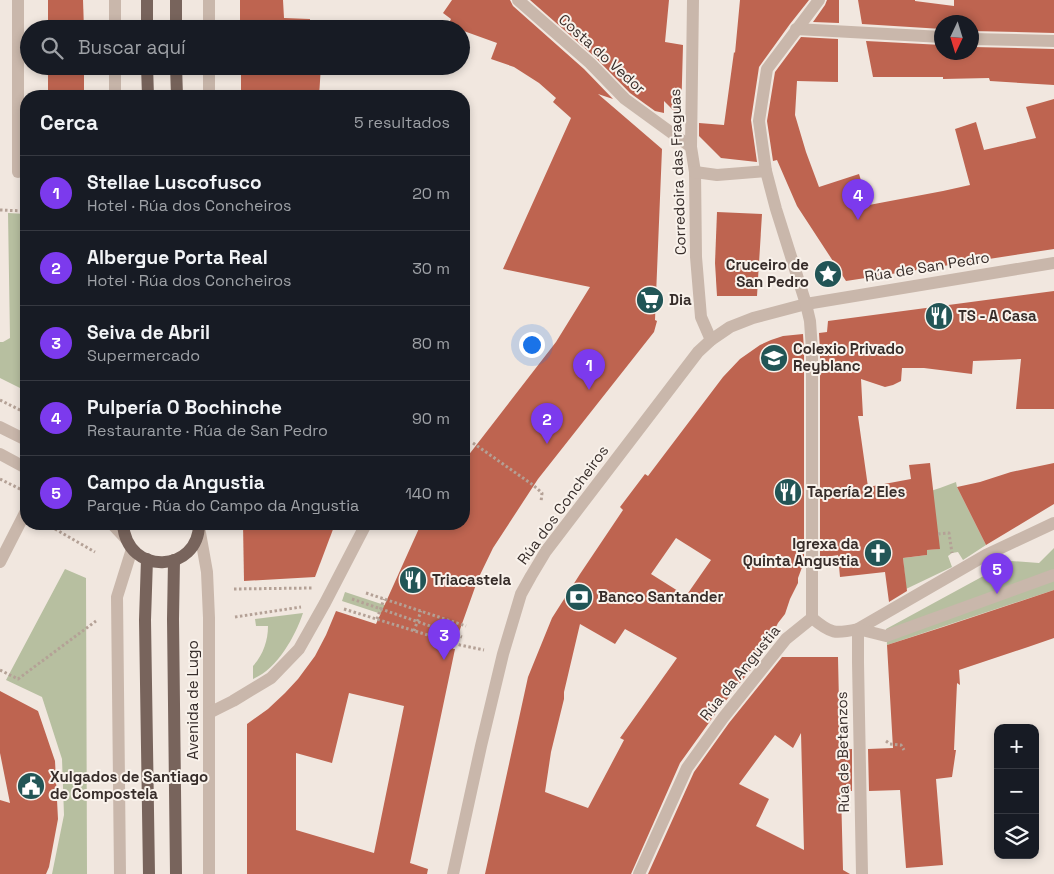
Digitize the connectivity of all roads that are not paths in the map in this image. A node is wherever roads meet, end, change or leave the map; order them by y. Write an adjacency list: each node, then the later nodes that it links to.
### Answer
1 (18, 0): 27 (street)
2 (115, 0): 9 (street)
3 (147, 0): 10 (main road)
4 (176, 0): 11 (main road)
5 (209, 0): 12 (street)
6 (518, 0): 25 (street, Costa do Vedor)
7 (693, 0): 25 (street, Corredoira das Fraguas)
8 (819, 0): 13 (street)
9 (115, 20)
10 (147, 20)
11 (176, 20)
12 (209, 20)
13 (796, 28): 14 (street); 26 (street)
14 (934, 37)
15 (979, 39): 16 (street)
16 (1054, 42)
17 (115, 75): 21 (street)
18 (148, 75): 22 (main road)
19 (176, 75): 23 (main road)
20 (209, 75): 24 (street)
21 (115, 90)
22 (148, 90)
23 (177, 90)
24 (209, 90)
25 (691, 148): 28 (street, Corredoira das Fraguas)
26 (766, 171): 28 (street); 30 (street)
27 (18, 172)
28 (695, 172): 31 (street, Corredoira das Fraguas)
29 (1054, 263): 30 (street, Rúa de San Pedro)
30 (806, 304): 31 (street, Rúa dos Concheiros); 48 (street)
31 (711, 340): 55 (street, Rúa dos Concheiros)
32 (0, 427): 33 (street)
33 (20, 437)
34 (0, 454): 35 (street)
35 (20, 465)
36 (20, 523): 46 (street)
37 (1054, 523): 49 (street)
38 (117, 530): 43 (street)
39 (125, 530): 43 (main road)
40 (198, 530): 45 (main road)
41 (200, 530): 50 (street, Avenida de Lugo)
42 (363, 530): 50 (street)
43 (129, 544): 44 (main road); 51 (street)
44 (147, 560): 45 (main road); 52 (main road)
45 (174, 560): 53 (main road, Avenida de Lugo)
46 (0, 562)
47 (1054, 575): 49 (street)
48 (812, 618): 49 (street); 56 (street, Rúa da Angustia)
49 (858, 629): 57 (street, Rúa de Betanzos)
50 (209, 713): 54 (street, Avenida de Lugo)
51 (120, 874)
52 (149, 874)
53 (176, 874)
54 (209, 874)
55 (453, 874)
56 (639, 874)
57 (862, 874)

